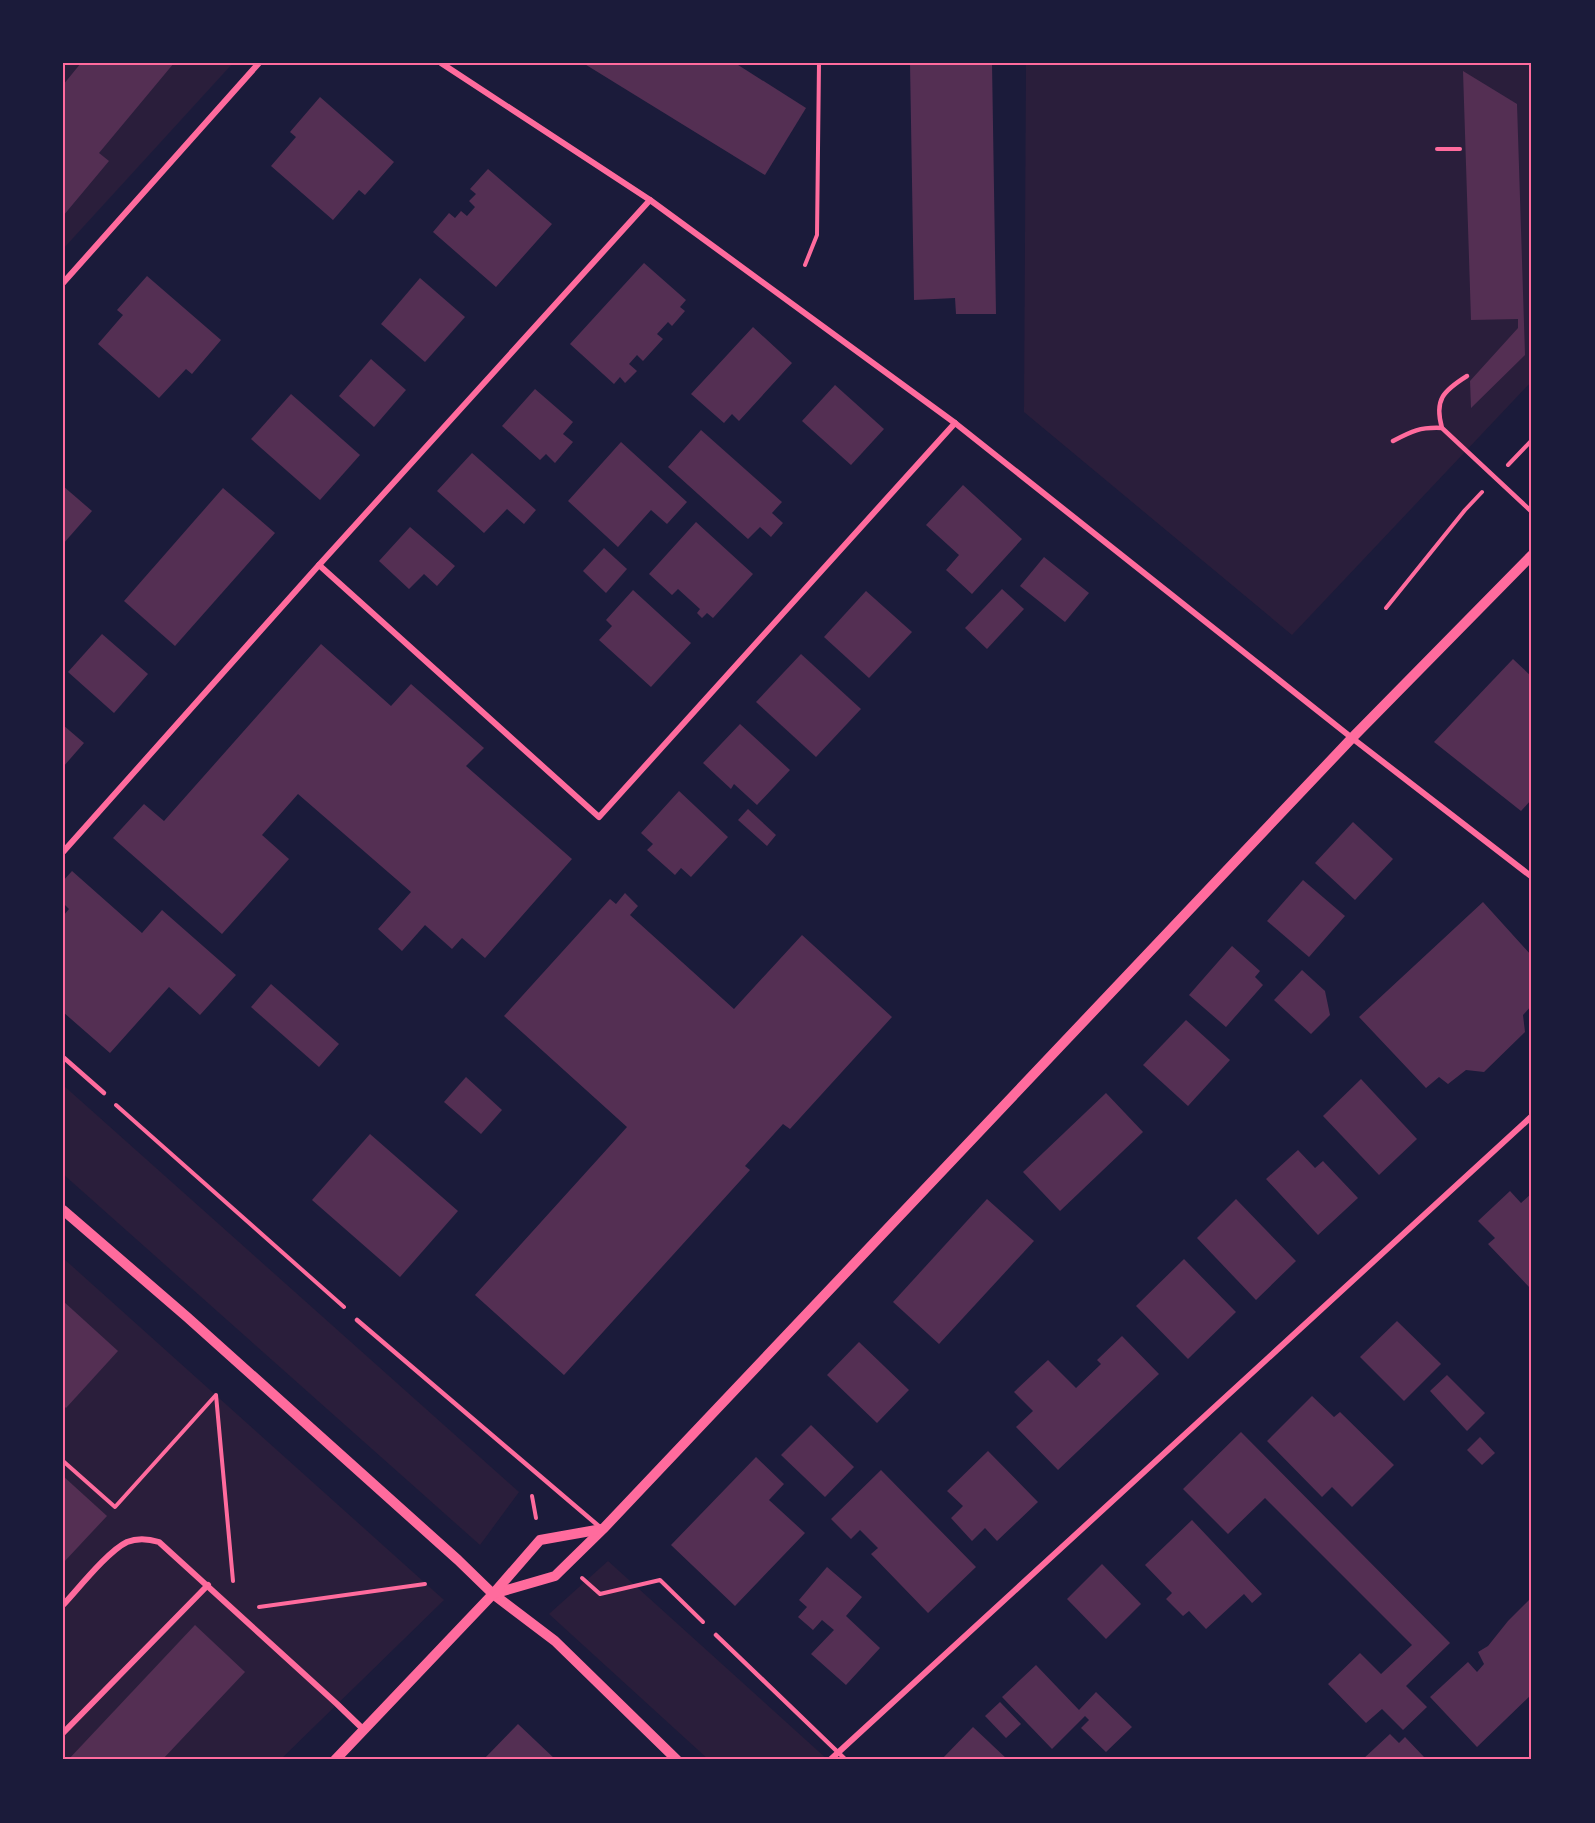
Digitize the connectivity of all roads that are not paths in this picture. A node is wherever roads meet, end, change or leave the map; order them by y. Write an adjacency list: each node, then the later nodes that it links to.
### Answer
1 (259, 63): 4 (street)
2 (441, 63): 3 (street)
3 (650, 200): 6 (street); 11 (street)
4 (63, 283)
5 (1467, 376): 7 (lane)
6 (955, 423): 11 (street); 12 (street)
7 (1442, 428): 8 (lane); 9 (lane)
8 (1393, 441)
9 (1532, 512)
10 (1532, 555): 12 (street)
11 (319, 565): 13 (street)
12 (1352, 738): 14 (street); 20 (street)
13 (63, 852)
14 (1532, 877)
15 (63, 1057): 16 (lane)
16 (104, 1094)
17 (1532, 1116): 27 (street)
18 (63, 1210): 22 (street)
19 (357, 1320): 20 (lane)
20 (603, 1529): 22 (street); 22 (street)
21 (208, 1585): 23 (street); 25 (street); 26 (street)
22 (493, 1594): 25 (street); 29 (street)
23 (63, 1605)
24 (716, 1635): 27 (lane)
25 (364, 1730): 28 (street)
26 (63, 1733)
27 (838, 1752): 30 (street); 31 (lane)
28 (335, 1760)
29 (677, 1760)
30 (830, 1760)
31 (846, 1760)

